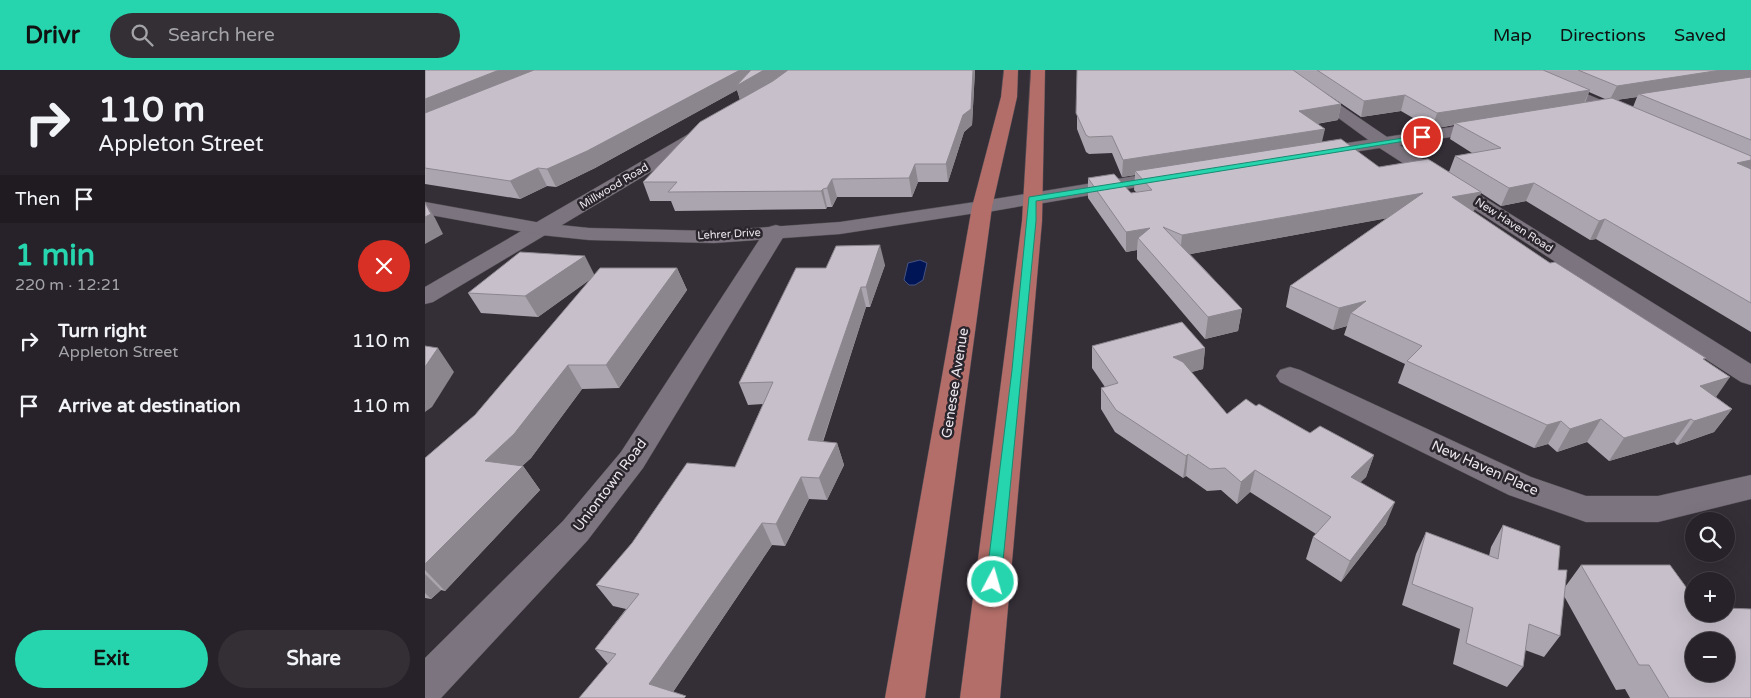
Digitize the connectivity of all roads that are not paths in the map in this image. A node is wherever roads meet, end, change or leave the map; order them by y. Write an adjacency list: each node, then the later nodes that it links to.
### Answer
1 (1011, 70): 15 (main road, Genesee Avenue)
2 (1038, 70): 14 (main road)
3 (1280, 70): 11 (street, New Haven Road)
4 (1519, 70): 6 (street)
5 (1637, 104): 6 (street)
6 (1608, 108): 7 (street); 8 (street)
7 (1579, 113)
8 (1639, 122)
9 (720, 123): 17 (street, Millwood Road)
10 (1511, 123): 11 (street)
11 (1384, 142): 12 (street); 21 (street, New Haven Road)
12 (1297, 156)
13 (1190, 173): 14 (street, Lehrer Drive)
14 (1032, 199): 15 (street, Lehrer Drive); 25 (main road)
15 (982, 207): 18 (street, Lehrer Drive); 24 (main road, Genesee Avenue)
16 (425, 208): 17 (street, Lehrer Drive)
17 (541, 229): 18 (street, Lehrer Drive); 19 (street, Millwood Road)
18 (776, 231): 23 (street, Uniontown Road)
19 (425, 297)
20 (1290, 376): 22 (street, New Haven Place)
21 (1751, 376)
22 (1751, 487)
23 (425, 686)
24 (905, 698)
25 (980, 698)

